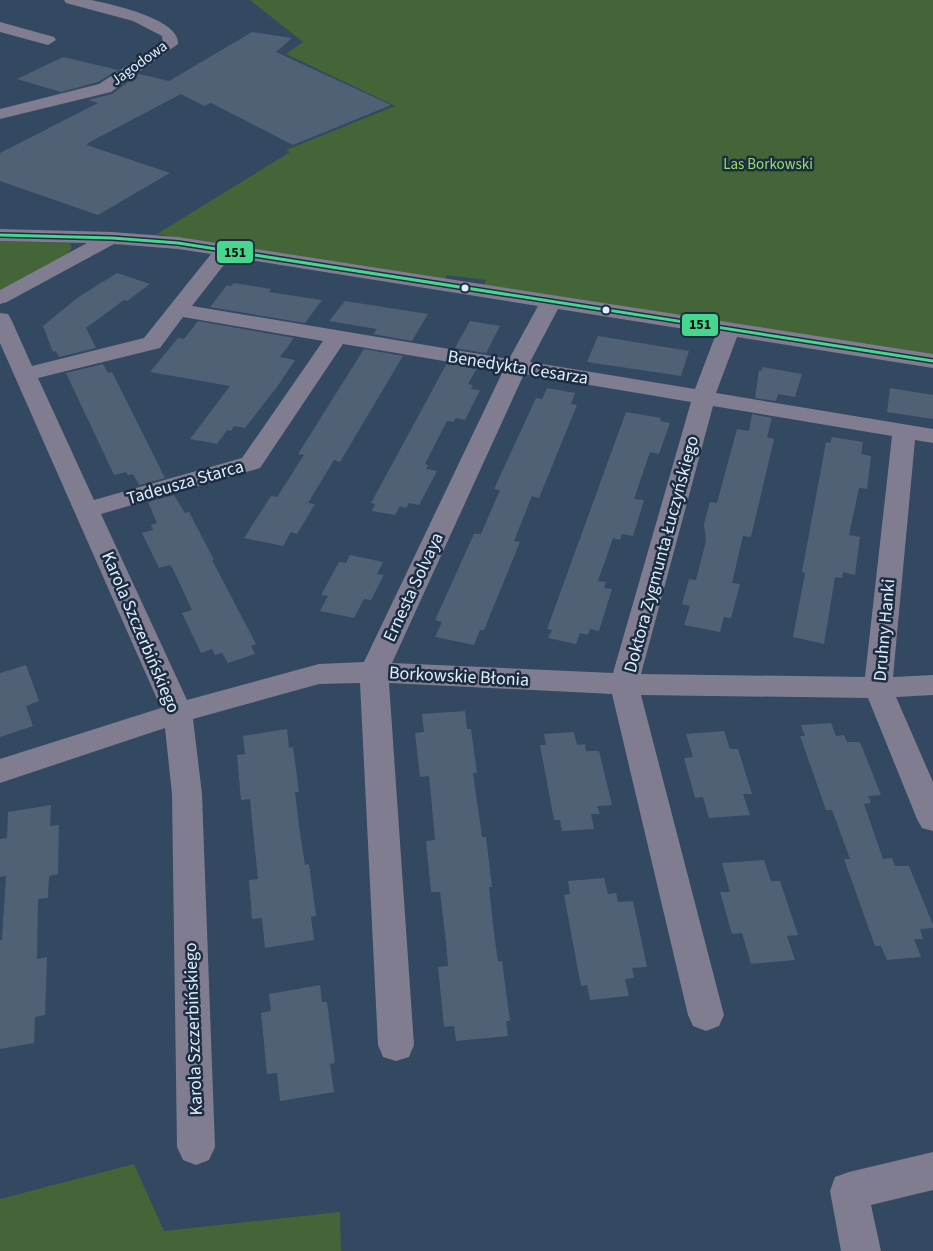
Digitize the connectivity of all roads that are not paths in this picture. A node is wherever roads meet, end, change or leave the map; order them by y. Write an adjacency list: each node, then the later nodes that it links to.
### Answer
1 (71, 0): 4 (street, Jagodowa)
2 (0, 27): 3 (street)
3 (48, 40)
4 (0, 114)
5 (0, 235): 6 (street)
6 (112, 238): 7 (street); 8 (street)
7 (224, 251): 9 (street); 10 (street)
8 (0, 298)
9 (551, 301): 12 (street); 15 (street, Ernesta Solvaya)
10 (177, 310): 13 (street, Benedykta Cesarza); 16 (street)
11 (0, 319): 16 (street, Karola Szczerbińskiego)
12 (729, 329): 14 (street); 17 (street, Doktora Zygmunta Łuczyńskiego)
13 (338, 337): 15 (street, Benedykta Cesarza); 20 (street, Tadeusza Starca)
14 (933, 361)
15 (516, 367): 17 (street, Benedykta Cesarza); 21 (street, Ernesta Solvaya)
16 (25, 374): 20 (street, Karola Szczerbińskiego)
17 (704, 396): 18 (street, Benedykta Cesarza); 22 (street, Doktora Zygmunta Łuczyńskiego)
18 (904, 431): 19 (street, Benedykta Cesarza); 24 (street, Druhny Hanki)
19 (933, 436)
20 (87, 510): 25 (street, Karola Szczerbińskiego)
21 (374, 672): 22 (street, Borkowskie Błonia); 25 (street, Borkowskie Błonia); 29 (street, Ernesta Solvaya)
22 (624, 684): 24 (street, Borkowskie Błonia); 28 (street, Doktora Zygmunta Łuczyńskiego)
23 (933, 685): 24 (street, Borkowskie Błonia)
24 (878, 688): 27 (street, Druhny Hanki)
25 (178, 713): 26 (street, Borkowskie Błonia); 30 (street, Karola Szczerbińskiego)
26 (0, 771)
27 (933, 819)
28 (706, 1015)
29 (396, 1045)
30 (196, 1147)
31 (933, 1171): 32 (street)
32 (860, 1251)

